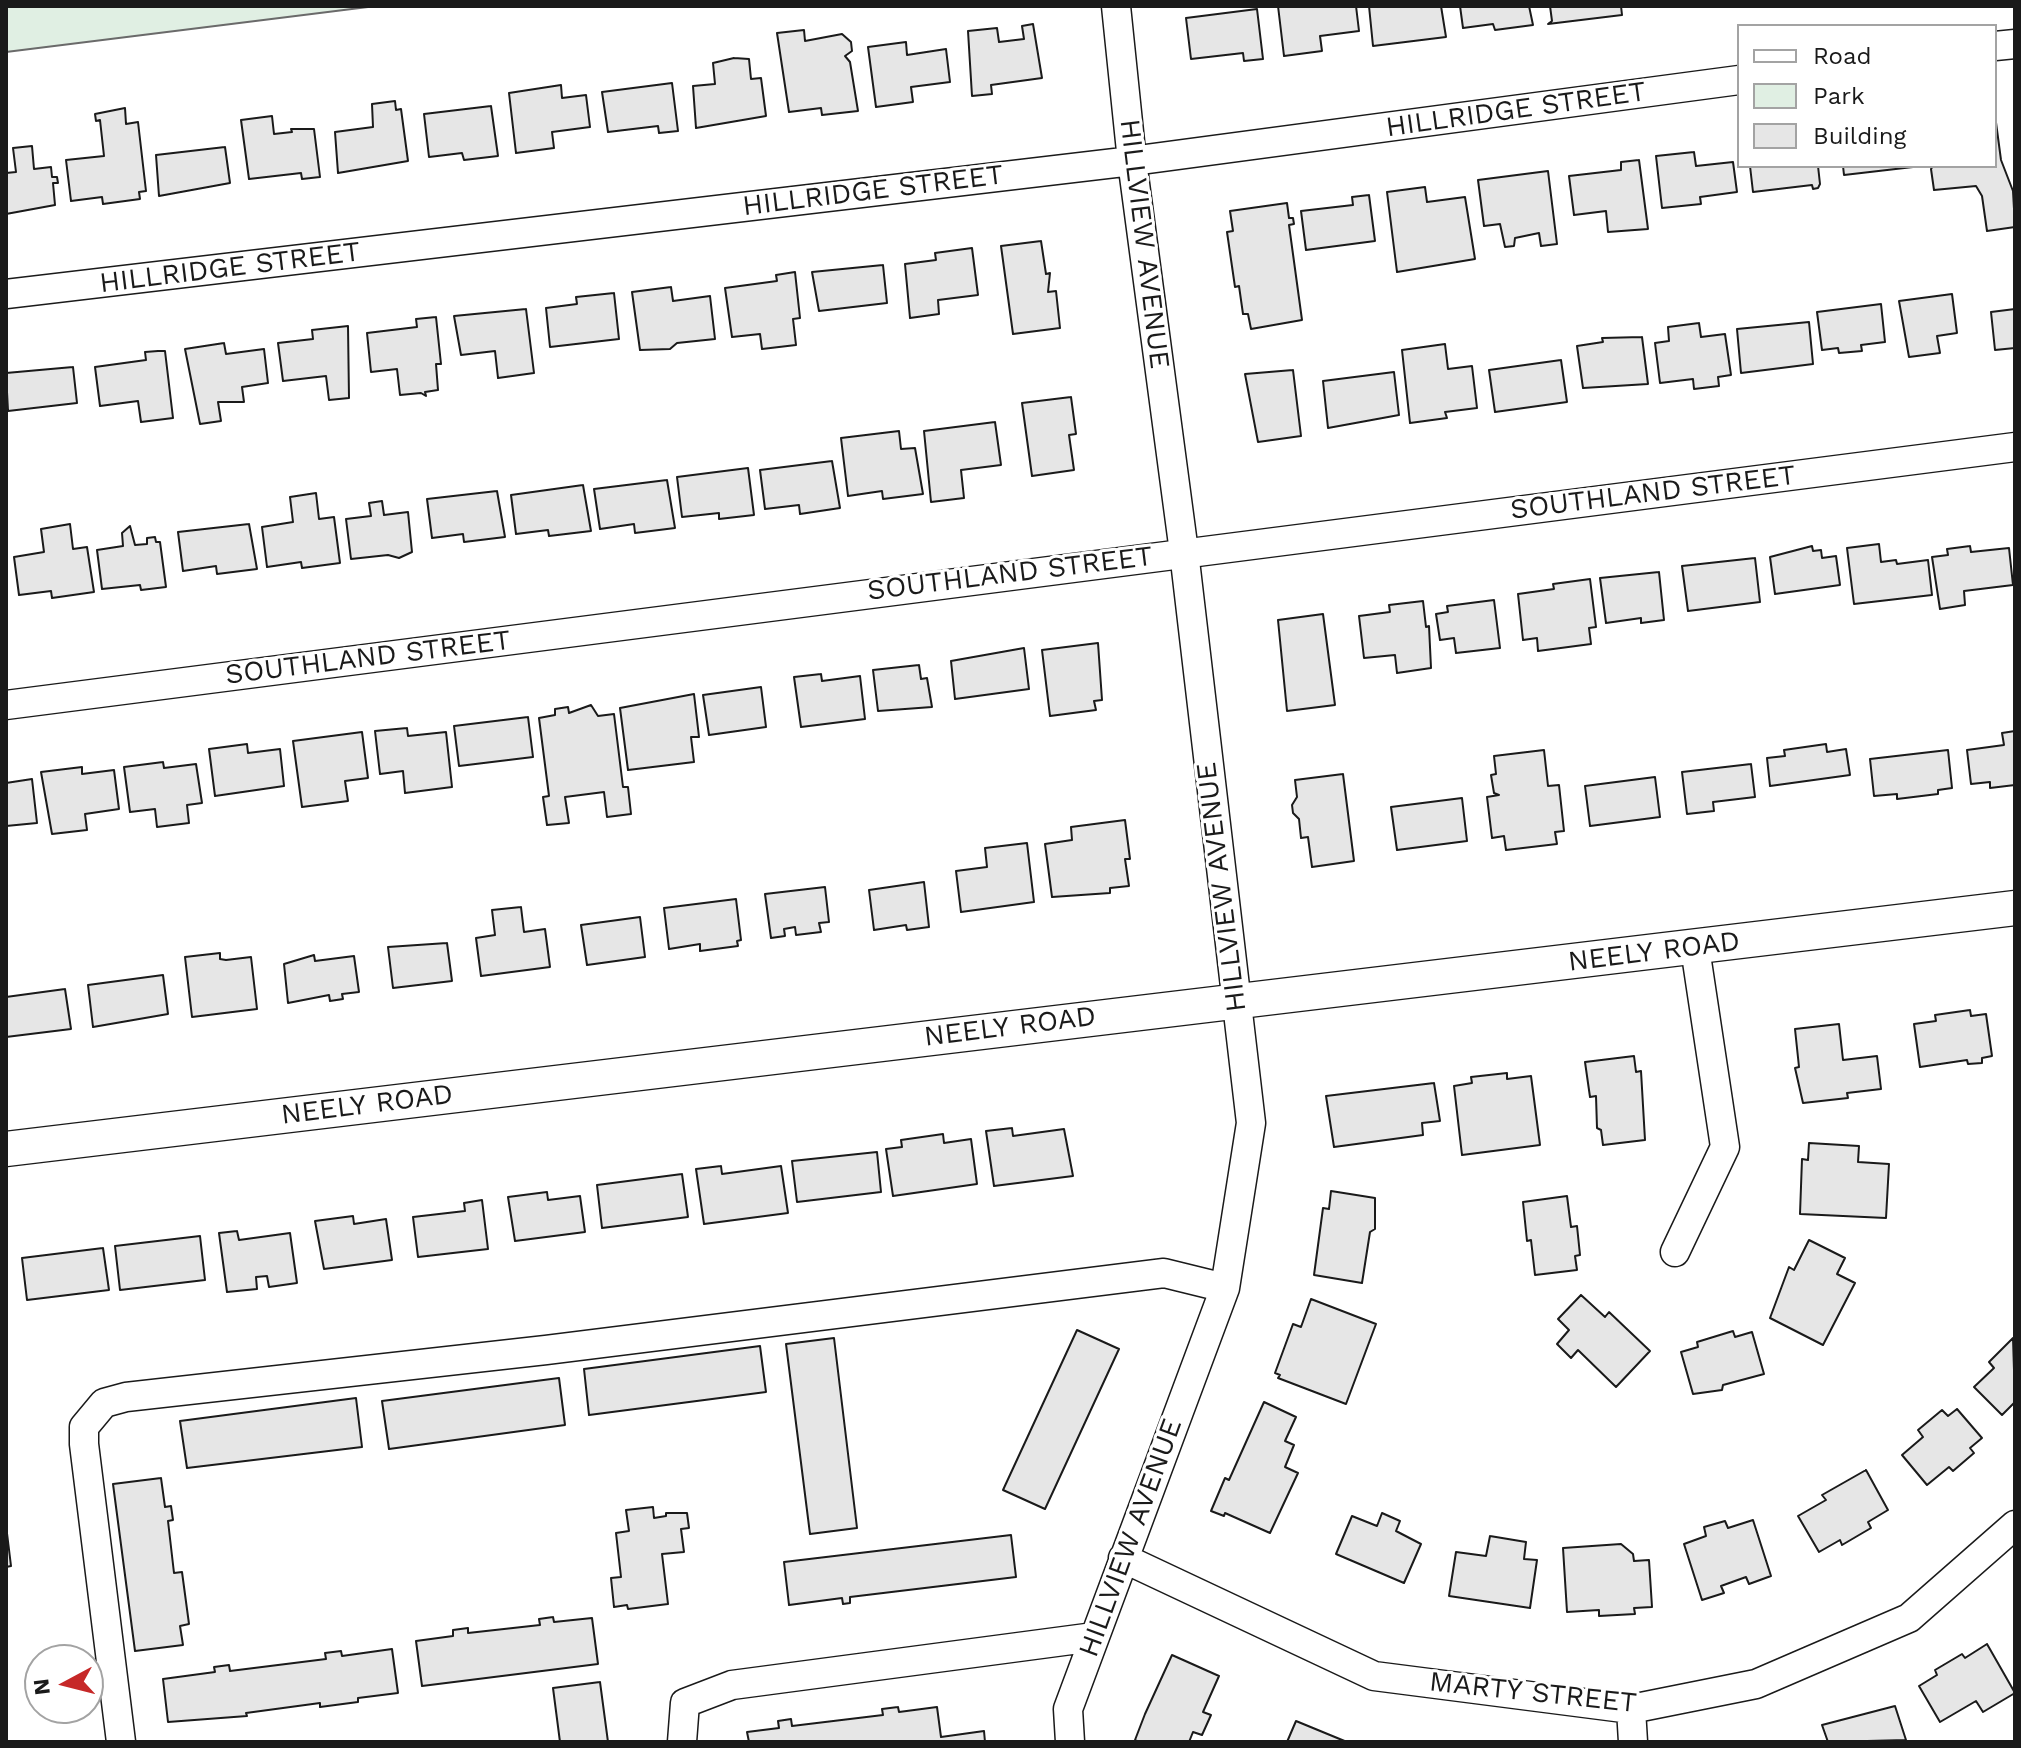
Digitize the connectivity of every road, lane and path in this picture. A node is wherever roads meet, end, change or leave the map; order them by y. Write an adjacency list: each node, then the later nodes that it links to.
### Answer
1 (1116, 6): 3 (street, HILLVIEW AVENUE)
2 (1737, 80): 3 (street, HILLRIDGE STREET)
3 (1132, 161): 4 (street, HILLRIDGE STREET); 6 (street, HILLVIEW AVENUE)
4 (6, 294)
5 (2015, 447): 6 (street, SOUTHLAND STREET)
6 (1184, 552): 7 (street, SOUTHLAND STREET); 10 (street, HILLVIEW AVENUE)
7 (6, 705)
8 (2015, 908): 9 (street, NEELY ROAD)
9 (1695, 948): 10 (street, NEELY ROAD); 12 (street)
10 (1235, 1000): 11 (street, NEELY ROAD); 13 (street, HILLVIEW AVENUE)
11 (6, 1149)
12 (1675, 1252)
13 (1225, 1288): 15 (street, HILLVIEW AVENUE); 18 (street)
14 (2015, 1525): 17 (street, MARTY STREET)
15 (1123, 1558): 16 (street, HILLVIEW AVENUE); 17 (street, MARTY STREET)
16 (1094, 1637): 19 (street); 20 (street, HILLVIEW AVENUE)
17 (1631, 1709): 21 (street)
18 (121, 1742)
19 (682, 1742)
20 (1070, 1742)
21 (1633, 1742)

